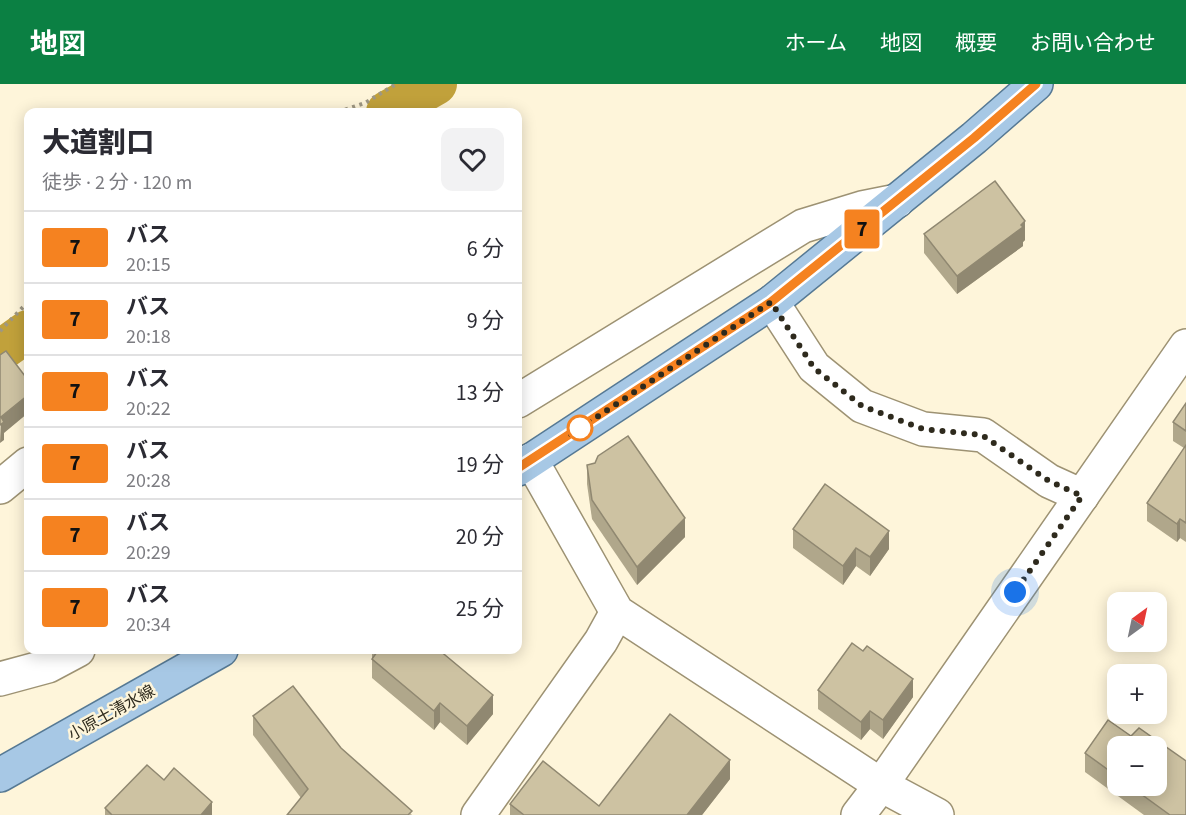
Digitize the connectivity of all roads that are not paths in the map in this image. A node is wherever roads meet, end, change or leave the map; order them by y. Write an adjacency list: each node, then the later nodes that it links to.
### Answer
1 (1036, 84): 2 (main road)
2 (897, 201): 3 (main road); 5 (street)
3 (771, 302): 6 (main road); 9 (street)
4 (1186, 346): 9 (street)
5 (522, 400)
6 (524, 464): 10 (street)
7 (24, 467): 8 (street)
8 (0, 487)
9 (1082, 496): 15 (street)
10 (617, 612): 15 (street); 16 (street)
11 (70, 654): 13 (street)
12 (214, 654): 14 (main road, 小原土清水線)
13 (0, 679)
14 (0, 775)
15 (881, 785): 17 (street); 18 (street)
16 (478, 815)
17 (858, 815)
18 (937, 815)

